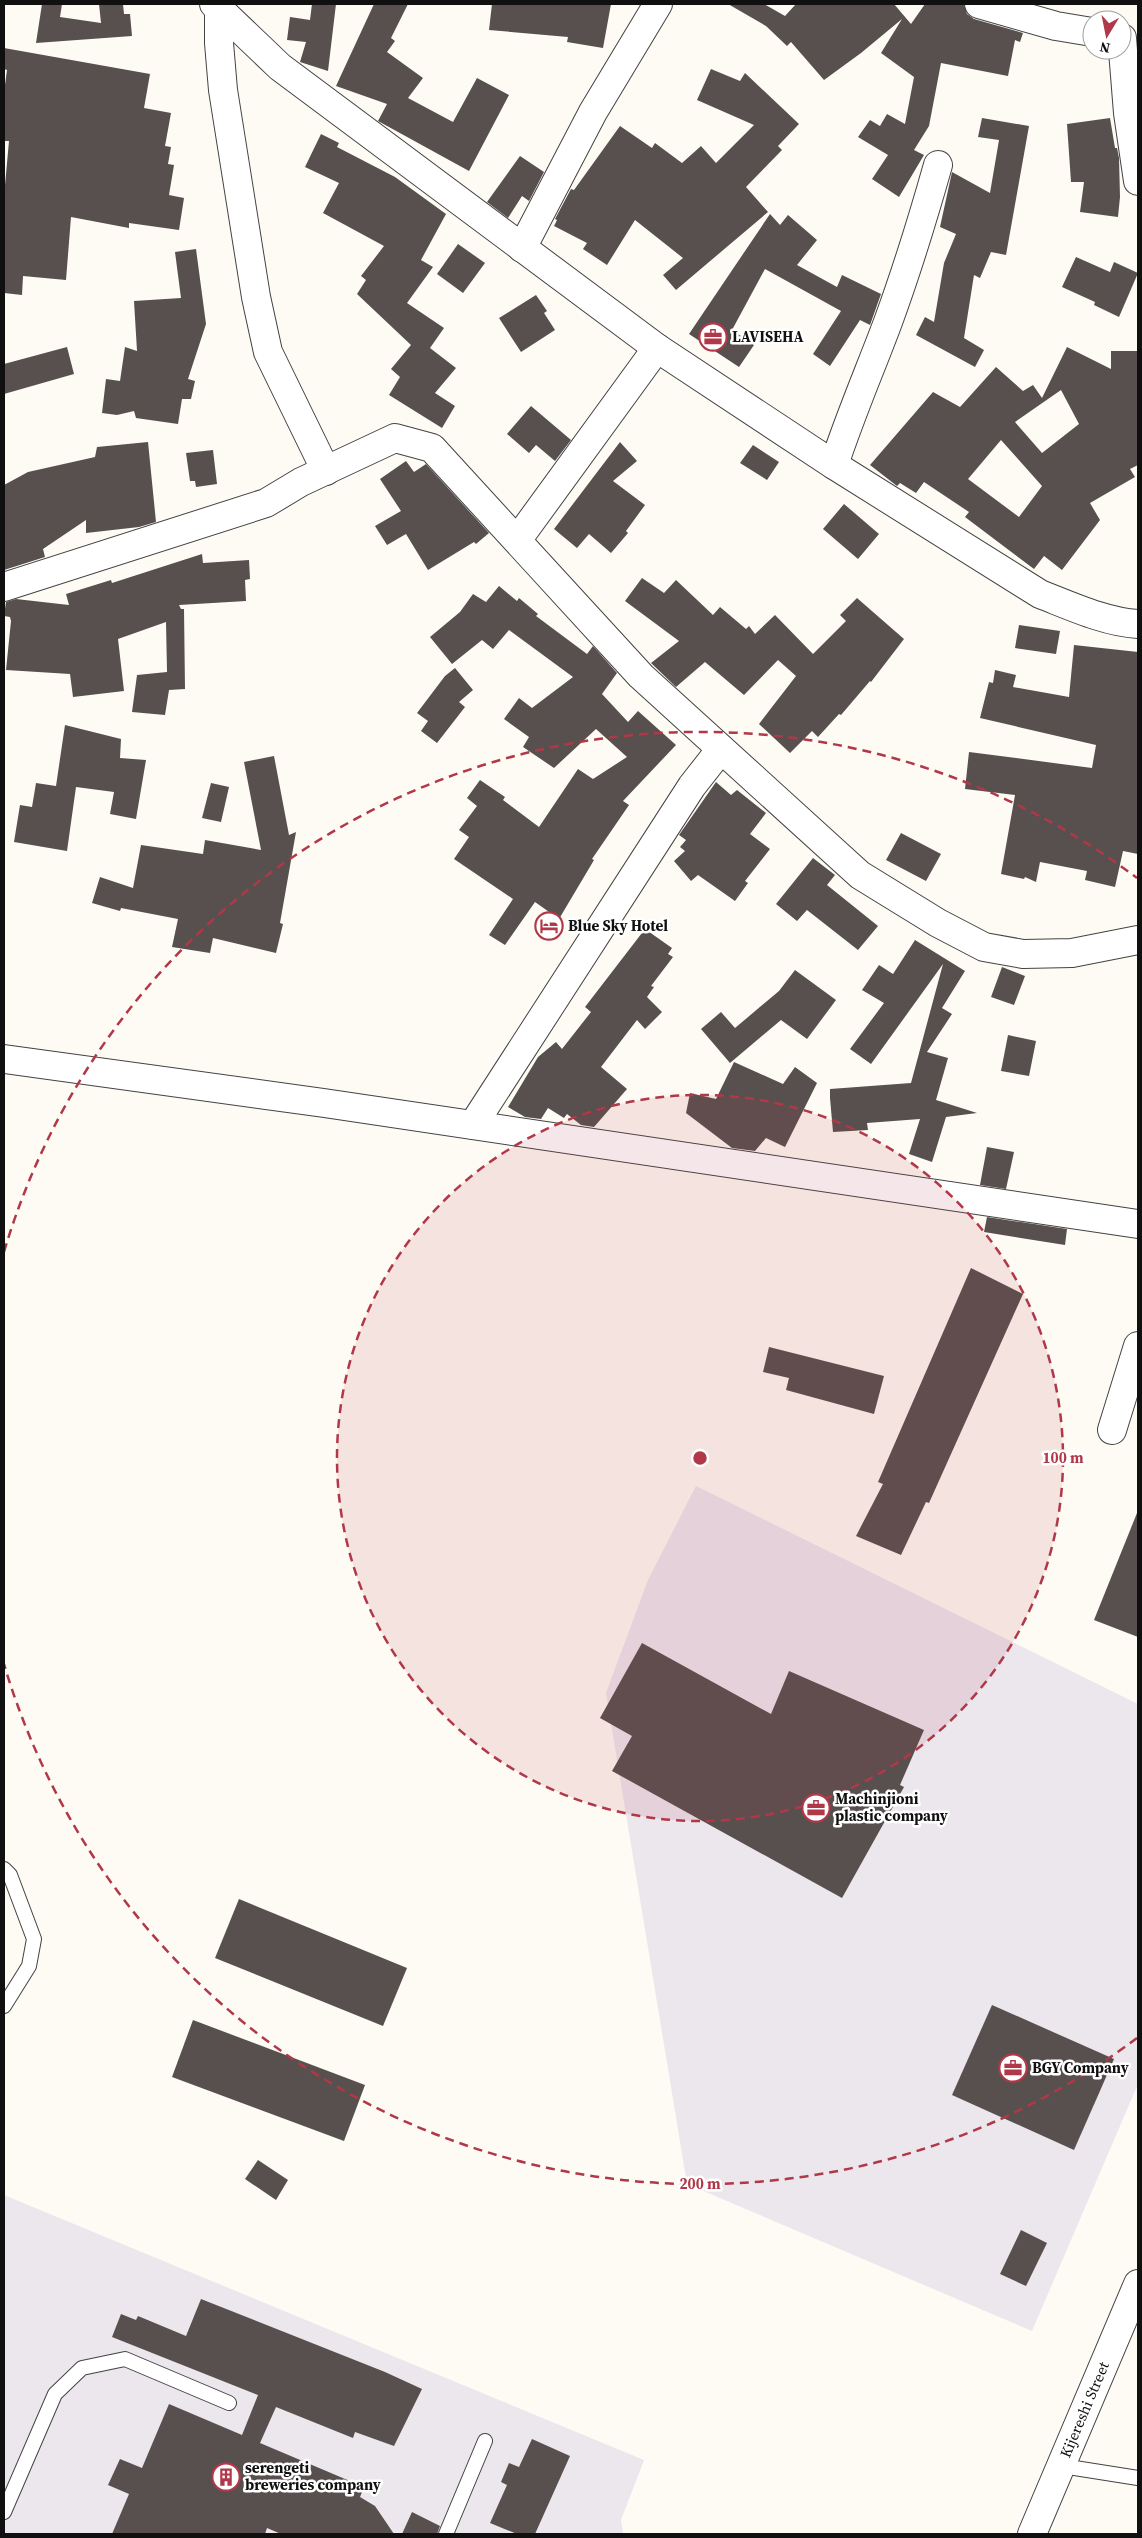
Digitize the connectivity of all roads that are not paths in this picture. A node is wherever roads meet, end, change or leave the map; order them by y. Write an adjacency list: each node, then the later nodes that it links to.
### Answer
1 (658, 4): 8 (street)
2 (980, 4): 4 (street)
3 (218, 5): 8 (street); 11 (street)
4 (1082, 30)
5 (1124, 60): 7 (street)
6 (938, 165): 10 (street)
7 (1138, 181)
8 (522, 248): 9 (street)
9 (657, 348): 10 (street); 12 (street)
10 (834, 465): 14 (street)
11 (326, 471): 12 (street); 13 (street)
12 (518, 539): 15 (street)
13 (4, 587)
14 (1138, 624)
15 (721, 749): 16 (street); 18 (street)
16 (1138, 940)
17 (4, 1059): 18 (street)
18 (473, 1125): 19 (street)
19 (1138, 1224)
20 (1138, 1346): 21 (street)
21 (1112, 1430)
22 (4, 1869): 23 (lane)
23 (4, 2006)
24 (1138, 2284): 27 (street, Kijereshi Street)
25 (229, 2403): 29 (lane)
26 (485, 2441): 30 (lane)
27 (1062, 2466): 28 (lane); 31 (street, Kijereshi Street)
28 (1138, 2478)
29 (4, 2512)
30 (446, 2534)
31 (1032, 2534)

